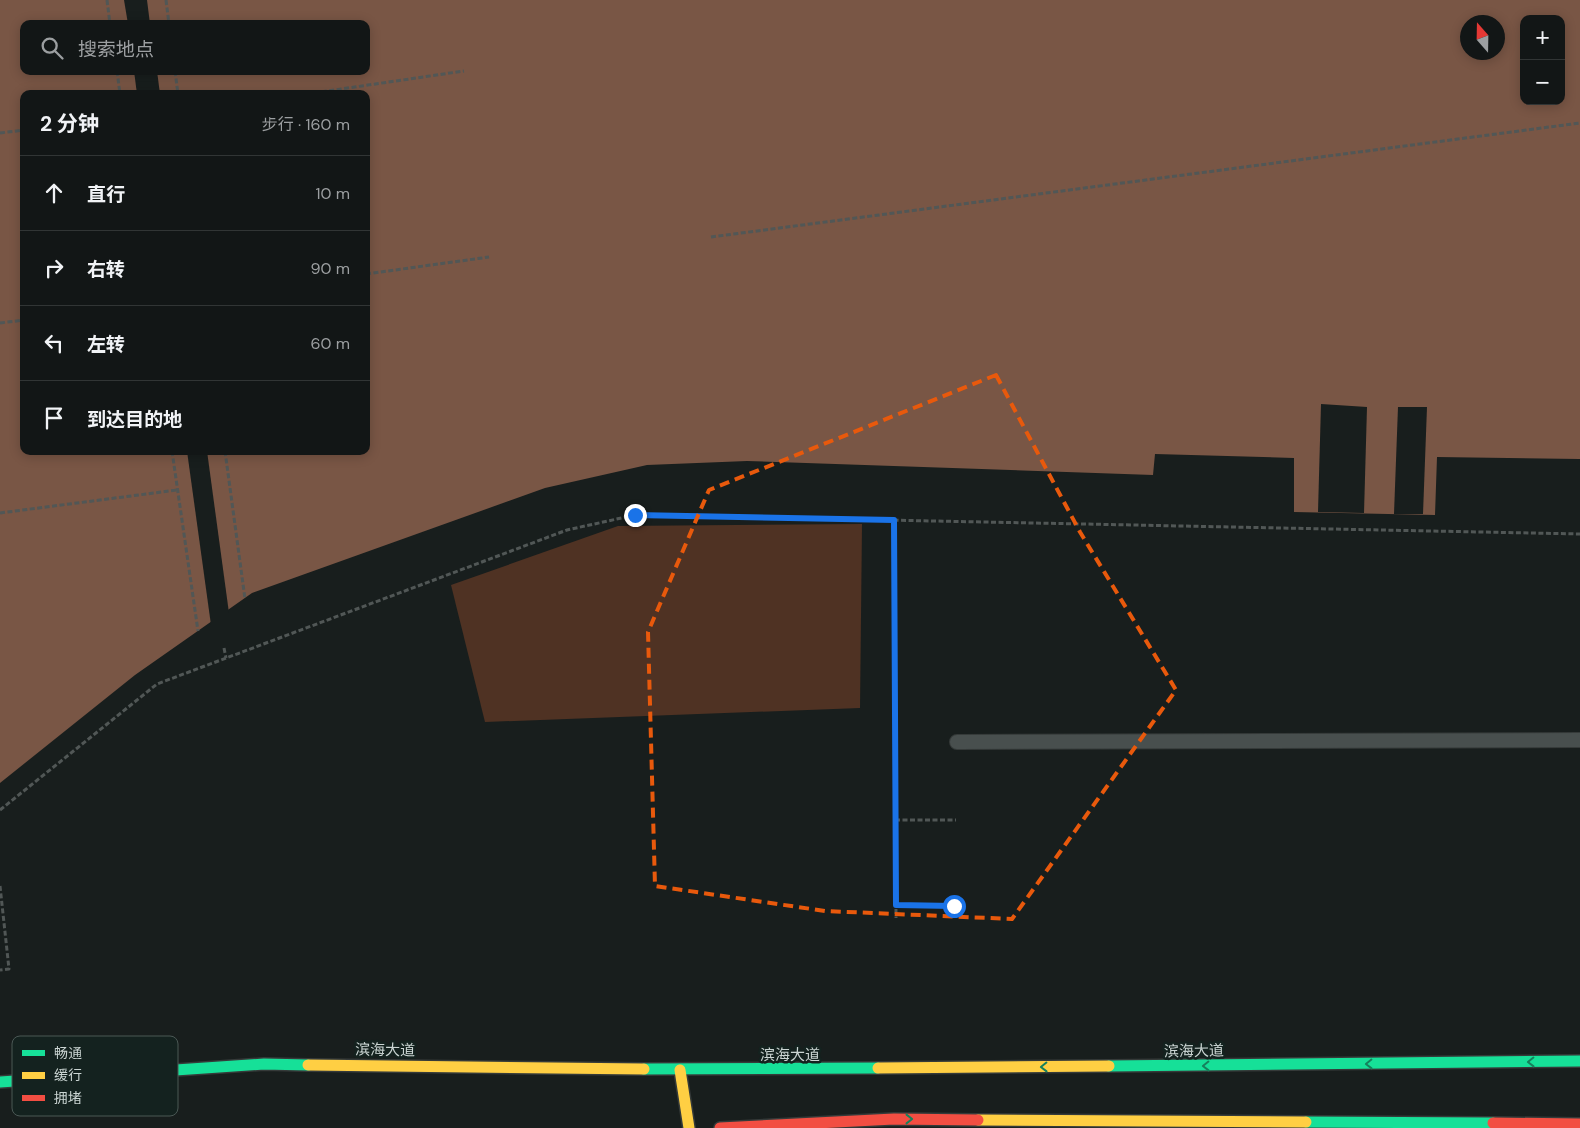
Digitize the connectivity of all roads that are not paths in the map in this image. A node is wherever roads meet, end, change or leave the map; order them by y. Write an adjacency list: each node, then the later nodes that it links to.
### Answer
1 (1580, 740): 2 (lane)
2 (957, 742)
3 (1580, 1061): 5 (main road, 滨海大道, one-way to 5)
4 (178, 1070): 5 (main road, 滨海大道)
5 (680, 1070): 7 (main road)
6 (1580, 1124): 8 (main road, one-way to 6)
7 (689, 1128)
8 (720, 1128)

